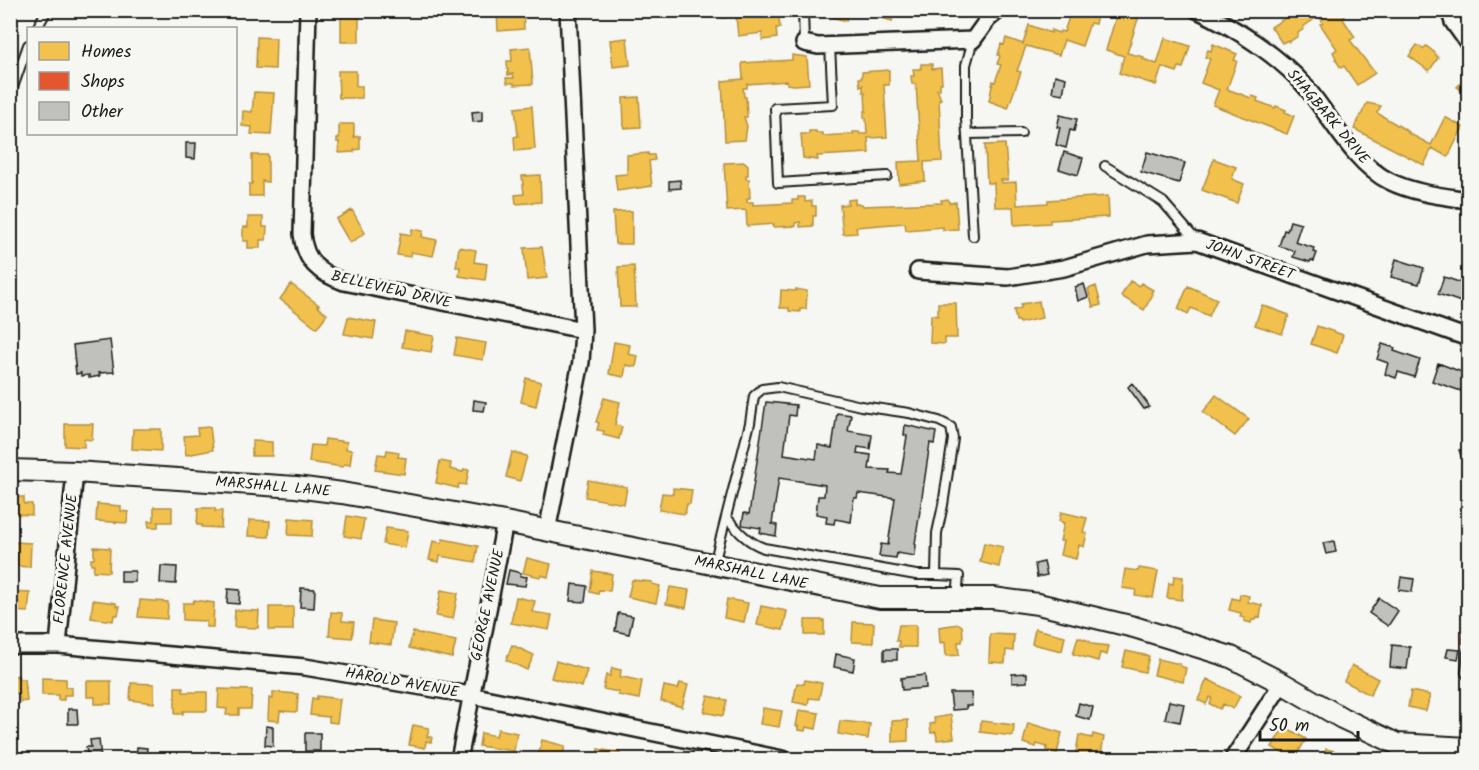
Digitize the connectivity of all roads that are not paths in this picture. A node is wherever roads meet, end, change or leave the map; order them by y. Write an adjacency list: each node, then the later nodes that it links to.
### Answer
1 (47, 10): 8 (lane)
2 (308, 10): 23 (street, BELLEVIEW DRIVE)
3 (568, 10): 23 (street)
4 (803, 10): 10 (lane)
5 (999, 10): 9 (street)
6 (1197, 10): 19 (street, SHAGBARK DRIVE)
7 (1449, 10): 11 (street)
8 (38, 27)
9 (974, 40): 12 (street); 16 (lane)
10 (804, 43): 12 (street)
11 (1468, 43)
12 (830, 46): 18 (lane)
13 (27, 48): 14 (lane)
14 (10, 96)
15 (1021, 133): 16 (lane)
16 (967, 134): 20 (lane)
17 (1105, 166): 21 (lane)
18 (886, 176)
19 (1468, 200)
20 (973, 236)
21 (1197, 241): 22 (street, JOHN STREET); 24 (street, JOHN STREET)
22 (918, 271)
23 (583, 330): 29 (street)
24 (1468, 338)
25 (10, 470): 26 (street, MARSHALL LANE)
26 (75, 472): 28 (street, MARSHALL LANE); 34 (street, FLORENCE AVENUE)
27 (726, 517): 30 (lane); 31 (lane); 31 (lane)
28 (505, 522): 29 (street, MARSHALL LANE); 38 (street, GEORGE AVENUE)
29 (547, 531): 30 (street, MARSHALL LANE)
30 (713, 566): 32 (street, MARSHALL LANE)
31 (936, 575): 32 (lane)
32 (957, 599): 37 (street, MARSHALL LANE)
33 (10, 645): 34 (street, HAROLD AVENUE)
34 (58, 645): 38 (street, HAROLD AVENUE)
35 (1468, 652): 36 (lane)
36 (1468, 676)
37 (1282, 683): 39 (street, MARSHALL LANE); 42 (street)
38 (470, 695): 40 (street, GEORGE AVENUE); 41 (street, HAROLD AVENUE)
39 (1468, 748)
40 (459, 759)
41 (788, 759)
42 (1232, 759)

